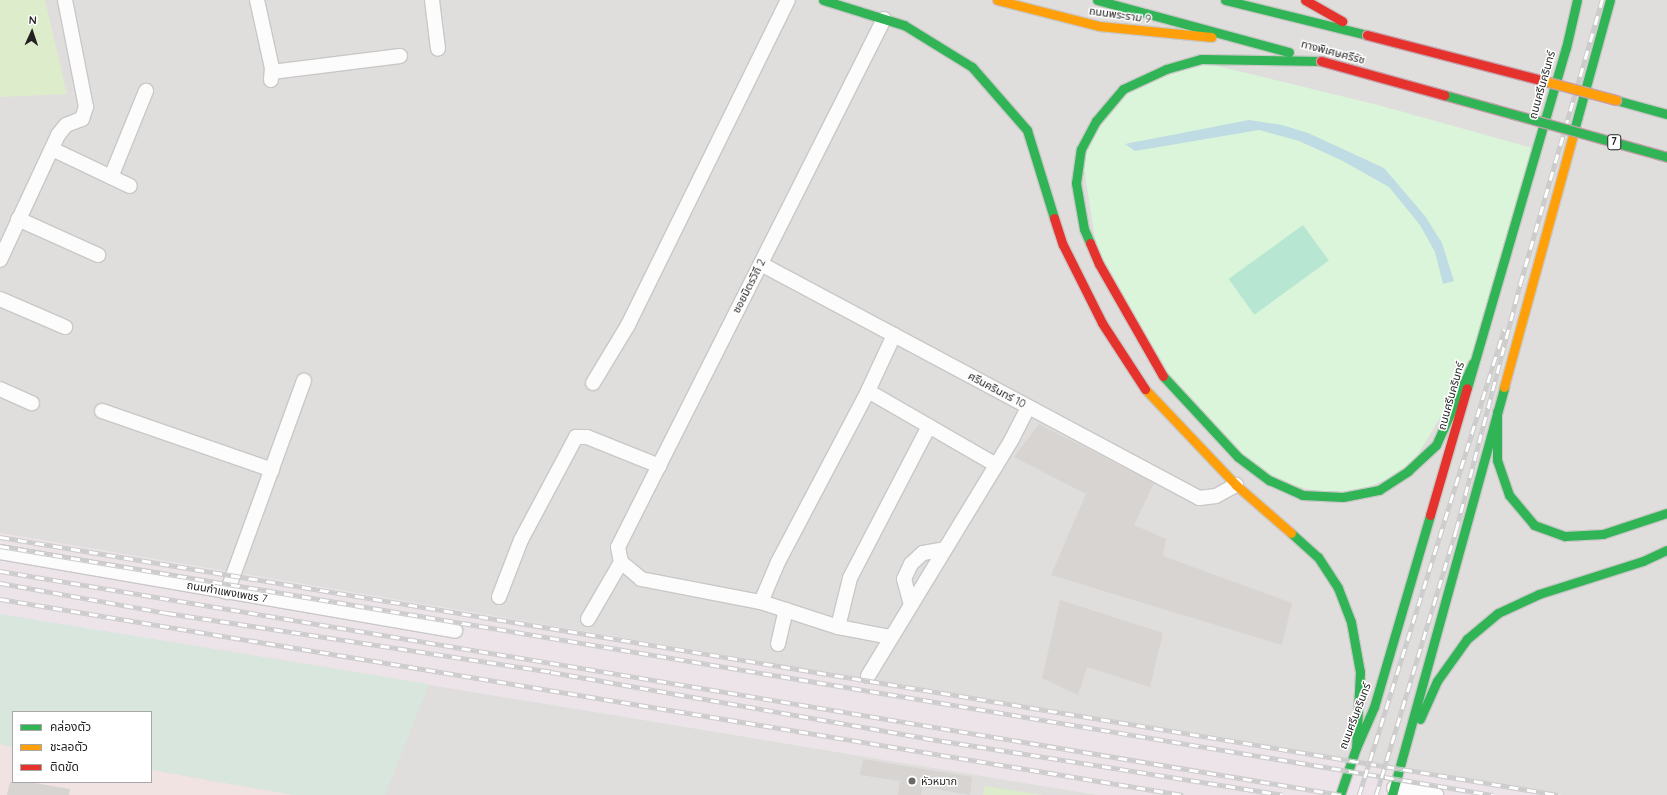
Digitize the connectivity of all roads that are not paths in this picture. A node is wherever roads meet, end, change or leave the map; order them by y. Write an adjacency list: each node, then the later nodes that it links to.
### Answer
1 (65, 0): 24 (street)
2 (257, 0): 18 (street)
3 (432, 0): 17 (street)
4 (788, 0): 37 (street)
5 (823, 0): 14 (main road)
6 (997, 0): 16 (main road, ถนนพระราม 9)
7 (1097, 0): 16 (main road, ทางพิเศษศรีรัช)
8 (1225, 0): 13 (main road)
9 (1250, 0): 13 (main road)
10 (1305, 0): 15 (main road)
11 (1577, 0): 35 (main road, ถนนศรีนครินทร์)
12 (1610, 0): 43 (main road)
13 (1291, 16): 15 (main road)
14 (884, 19): 31 (street, ซอยมิตรวิถี 2); 48 (main road)
15 (1367, 35): 22 (main road, bridge)
16 (1242, 40): 19 (main road, ทางพิเศษศรีรัช)
17 (438, 49)
18 (400, 56)
19 (1321, 61): 25 (main road, ทางพิเศษศรีรัช / 7, bridge); 35 (main road)
20 (146, 90): 26 (street)
21 (1652, 99): 22 (main road)
22 (1616, 100): 23 (main road)
23 (1667, 114)
24 (52, 149): 26 (street); 28 (street)
25 (1667, 157)
26 (111, 177): 27 (street)
27 (130, 186)
28 (18, 219): 29 (street); 30 (street)
29 (98, 255)
30 (0, 260)
31 (761, 264): 34 (street, ศรีนครินทร์ 10); 46 (street, ซอยมิตรวิถี 2)
32 (0, 298): 33 (street)
33 (65, 327)
34 (894, 335): 39 (street); 41 (street, ศรีนครินทร์ 10)
35 (1473, 362): 65 (main road, ถนนศรีนครินทร์)
36 (304, 381): 47 (street)
37 (593, 383)
38 (0, 388): 40 (street)
39 (868, 391): 44 (street); 56 (street)
40 (32, 403)
41 (1028, 407): 45 (street); 48 (street, ศรีนครินทร์ 10)
42 (102, 411): 47 (street)
43 (1497, 412): 49 (main road); 67 (main road)
44 (928, 426): 45 (street); 60 (street)
45 (996, 465): 50 (street)
46 (659, 466): 53 (street, ซอยมิตรวิถี 2); 55 (street)
47 (272, 470): 54 (street)
48 (1236, 485): 66 (main road)
49 (1667, 513)
50 (945, 549): 57 (street); 57 (street)
51 (1667, 550): 67 (main road)
52 (0, 552): 54 (street, ถนนกำแพงเพชร 7)
53 (619, 559): 56 (street); 59 (street, ซอยมิตรวิถี 2)
54 (227, 592): 61 (street, ถนนกำแพงเพชร 7)
55 (499, 597)
56 (761, 602): 58 (street)
57 (911, 605): 62 (street)
58 (786, 610): 60 (street); 63 (street)
59 (588, 619)
60 (838, 626): 62 (street)
61 (455, 631)
62 (891, 637): 64 (street)
63 (778, 644)
64 (868, 676)
65 (1374, 707): 66 (main road, ถนนศรีนครินทร์); 70 (main road)
66 (1356, 748): 69 (main road, ถนนศรีนครินทร์)
67 (1402, 759): 68 (main road)
68 (1393, 792): 71 (street)
69 (1340, 795)
70 (1348, 795)
71 (1436, 795)

